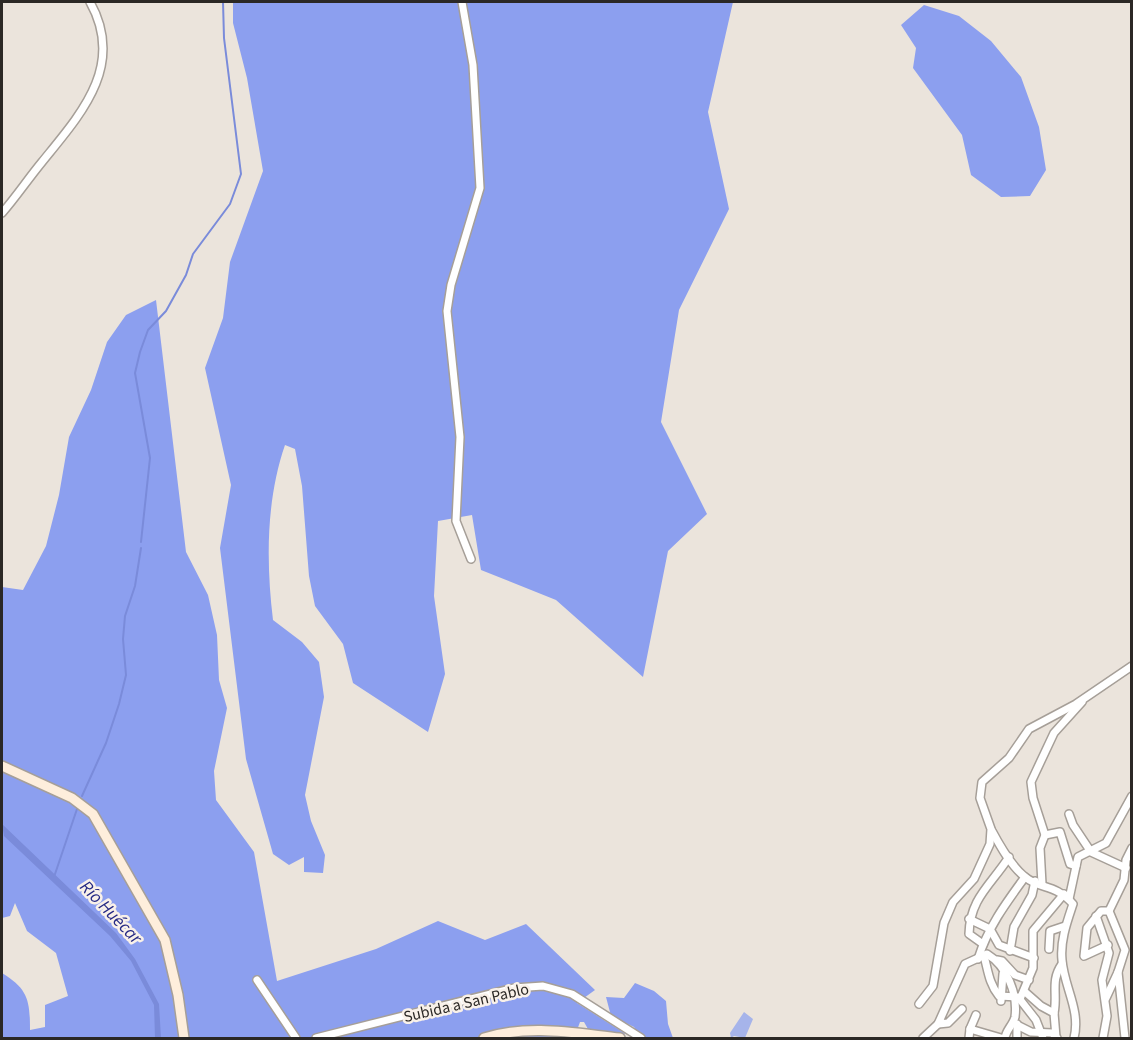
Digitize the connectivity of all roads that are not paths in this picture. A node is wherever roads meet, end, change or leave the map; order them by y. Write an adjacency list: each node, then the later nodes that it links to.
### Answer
1 (90, 2): 3 (street)
2 (462, 2): 4 (street)
3 (2, 213)
4 (471, 560)
5 (1131, 666): 6 (street)
6 (1084, 699): 10 (street); 11 (street)
7 (2, 766): 49 (street)
8 (1131, 796): 13 (street)
9 (1069, 814): 13 (street)
10 (991, 829): 14 (street); 41 (street)
11 (1045, 836): 15 (street); 18 (street)
12 (1131, 848): 16 (street)
13 (1091, 852): 15 (street); 16 (street)
14 (1009, 857): 17 (street); 22 (street)
15 (1076, 867): 19 (street)
16 (1126, 868): 20 (street)
17 (1025, 877): 18 (street); 24 (street)
18 (1038, 882): 19 (street); 28 (street)
19 (1068, 899): 23 (street); 30 (street)
20 (1108, 911): 21 (street); 34 (street)
21 (1096, 916): 26 (street); 26 (street)
22 (969, 919): 24 (street); 25 (street)
23 (1065, 926): 27 (street); 32 (street)
24 (990, 929): 25 (street); 28 (street)
25 (983, 944): 29 (street)
26 (1108, 945): 40 (street)
27 (1049, 949)
28 (1010, 951): 30 (street)
29 (981, 957): 31 (street); 38 (street); 46 (street)
30 (1034, 958): 36 (street)
31 (997, 960): 33 (street); 36 (street)
32 (1062, 964): 43 (street); 60 (street)
33 (1003, 972): 38 (street); 39 (street)
34 (1118, 972): 40 (street); 62 (street)
35 (258, 980): 50 (street)
36 (1029, 981): 37 (street)
37 (1024, 991): 39 (street); 43 (street)
38 (1001, 998): 39 (street)
39 (1018, 998): 45 (street); 48 (street)
40 (1106, 998): 61 (street)
41 (919, 1004)
42 (962, 1009): 46 (street)
43 (1054, 1013): 59 (street)
44 (976, 1015): 47 (street)
45 (1017, 1023): 48 (street); 57 (street); 58 (street)
46 (938, 1024): 55 (street)
47 (970, 1029): 56 (street); 57 (street)
48 (1042, 1035): 59 (street)
49 (184, 1038)
50 (296, 1038)
51 (316, 1038): 54 (street, Subida a San Pablo)
52 (484, 1038): 53 (street)
53 (620, 1038)
54 (641, 1038)
55 (922, 1038)
56 (969, 1038)
57 (1003, 1038)
58 (1017, 1038)
59 (1057, 1038)
60 (1074, 1038)
61 (1103, 1038)
62 (1125, 1038)

